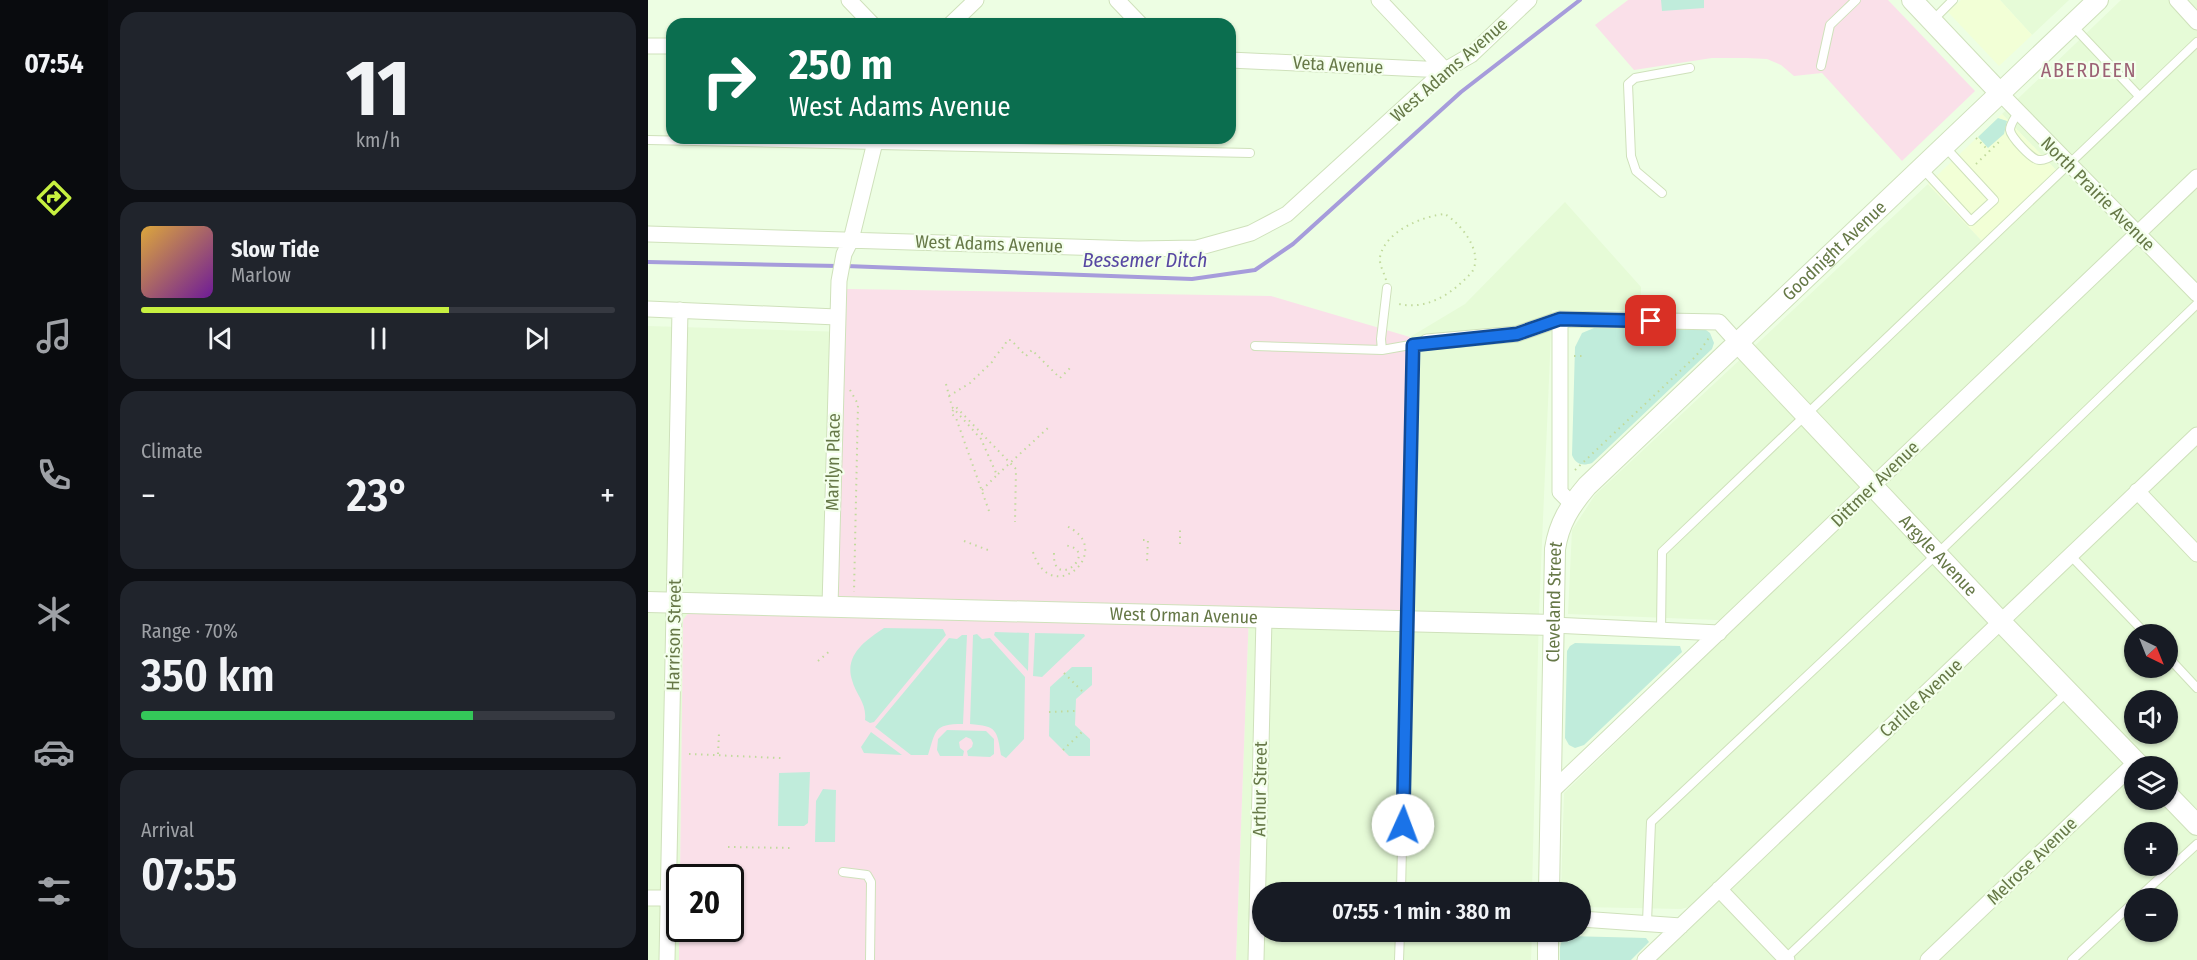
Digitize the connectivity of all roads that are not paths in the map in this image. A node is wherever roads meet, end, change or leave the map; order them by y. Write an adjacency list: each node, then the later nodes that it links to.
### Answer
1 (849, 0): 11 (street)
2 (976, 0): 12 (street)
3 (1117, 0): 13 (street)
4 (1379, 0): 23 (street)
5 (1856, 0): 21 (lane)
6 (1912, 0): 14 (street)
7 (1953, 0): 14 (lane)
8 (2098, 0): 16 (street, Goodnight Avenue)
9 (2177, 0): 15 (street)
10 (1522, 2): 23 (street, West Adams Avenue)
11 (866, 18)
12 (957, 18)
13 (1134, 18)
14 (1932, 20): 24 (street)
15 (2197, 22)
16 (2072, 25): 24 (street, Goodnight Avenue); 25 (lane)
17 (2197, 42): 25 (lane)
18 (648, 45): 19 (street)
19 (666, 46)
20 (1236, 60): 23 (street, Veta Avenue)
21 (1821, 66)
22 (1690, 68): 37 (lane)
23 (1445, 70): 40 (street, West Adams Avenue)
24 (2000, 93): 26 (street, North Prairie Avenue); 31 (street, Goodnight Avenue)
25 (2139, 96): 34 (lane)
26 (2018, 113): 33 (street, North Prairie Avenue); 33 (lane)
27 (648, 140): 28 (lane)
28 (666, 140)
29 (875, 144): 40 (street)
30 (943, 144): 32 (lane)
31 (1945, 146): 35 (street, Goodnight Avenue); 35 (lane)
32 (1250, 153)
33 (2056, 153): 34 (street, North Prairie Avenue)
34 (2068, 165): 38 (street, North Prairie Avenue); 52 (lane)
35 (1922, 168): 49 (street, Goodnight Avenue)
36 (2197, 177): 38 (street, Dittmer Avenue)
37 (1662, 193)
38 (2138, 233): 42 (street, North Prairie Avenue); 54 (street, Dittmer Avenue)
39 (648, 234): 40 (street, West Adams Avenue)
40 (851, 240): 46 (street, Marilyn Place)
41 (1388, 288): 51 (lane)
42 (2197, 294)
43 (2197, 304): 57 (lane)
44 (648, 309): 45 (street)
45 (680, 310): 46 (street); 61 (street, Harrison Street)
46 (837, 317): 62 (street, Marilyn Place)
47 (1560, 319): 48 (street); 49 (street); 56 (street)
48 (1420, 343): 51 (lane); 64 (lane)
49 (1738, 343): 52 (street, Argyle Avenue); 56 (street, Goodnight Avenue)
50 (1255, 346): 51 (lane)
51 (1382, 350)
52 (1806, 414): 54 (street, Argyle Avenue); 68 (lane)
53 (2197, 435): 55 (street, Carlile Avenue)
54 (1873, 485): 57 (street, Argyle Avenue); 69 (street, Dittmer Avenue)
55 (2138, 491): 58 (street); 59 (street, Carlile Avenue)
56 (1572, 504): 67 (street, Cleveland Street)
57 (1937, 554): 65 (street, Argyle Avenue); 90 (lane)
58 (2197, 554)
59 (2070, 555): 65 (street, Carlile Avenue); 66 (lane)
60 (648, 602): 61 (street, West Orman Avenue)
61 (675, 602): 62 (street, West Orman Avenue); 79 (street, Harrison Street)
62 (830, 606): 63 (street, West Orman Avenue)
63 (1264, 618): 64 (street, West Orman Avenue); 81 (street, Arthur Street)
64 (1408, 622): 67 (street, West Orman Avenue); 82 (lane)
65 (2001, 622): 72 (street, Argyle Avenue); 85 (street, Carlile Avenue)
66 (2136, 624)
67 (1553, 625): 68 (street, West Orman Avenue); 75 (street, Cleveland Street)
68 (1661, 630): 69 (street, West Orman Avenue)
69 (1719, 633): 75 (street, Dittmer Avenue)
70 (2178, 668): 71 (lane)
71 (2197, 688)
72 (2068, 691): 73 (street, Argyle Avenue); 102 (lane)
73 (2130, 756)
74 (2124, 777): 103 (street, Melrose Avenue)
75 (1552, 791): 83 (street, Cleveland Street)
76 (2178, 805): 77 (street)
77 (2197, 825)
78 (2197, 844): 84 (lane)
79 (669, 864)
80 (843, 872): 97 (lane)
81 (1260, 882)
82 (1401, 882)
83 (1549, 882)
84 (2149, 888)
85 (1719, 889): 91 (street, Carlile Avenue); 102 (street)
86 (648, 898): 87 (street)
87 (666, 898)
88 (2124, 911): 104 (lane)
89 (1591, 919): 90 (street)
90 (1647, 922): 91 (street)
91 (1681, 926): 101 (street, Carlile Avenue)
92 (667, 942): 96 (street, Harrison Street)
93 (1257, 942): 98 (street, Arthur Street)
94 (1400, 942): 99 (lane)
95 (1548, 942): 100 (street)
96 (667, 960)
97 (870, 960)
98 (1256, 960)
99 (1399, 960)
100 (1548, 960)
101 (1645, 960)
102 (1786, 960)
103 (1928, 960)
104 (2072, 960)

